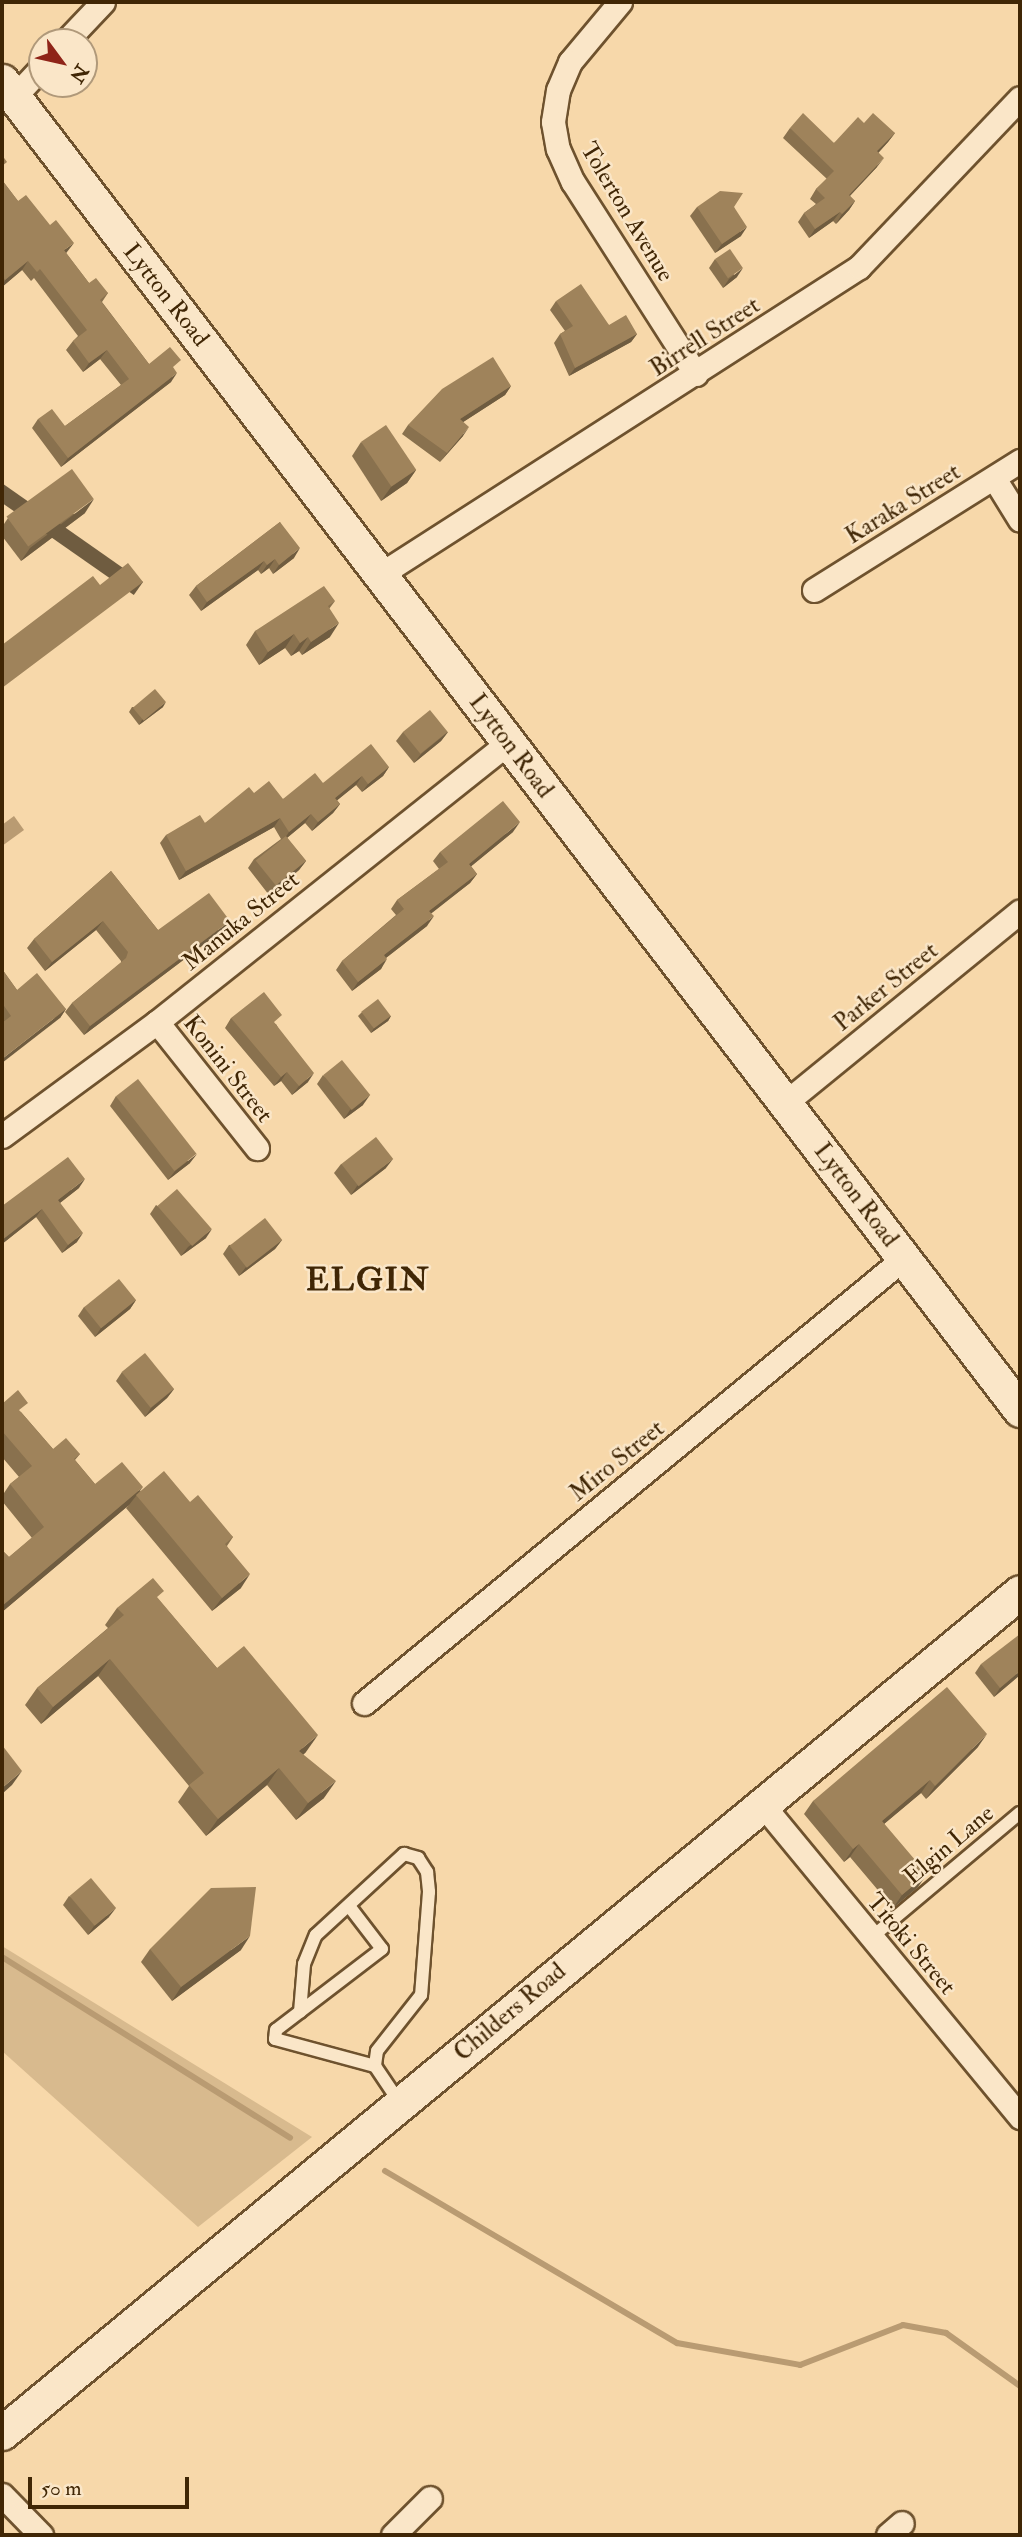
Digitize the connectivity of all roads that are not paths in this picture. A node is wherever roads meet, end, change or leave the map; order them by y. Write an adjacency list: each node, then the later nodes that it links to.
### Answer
1 (103, 2): 3 (street)
2 (620, 2): 7 (street, Tolerton Avenue)
3 (78, 28)
4 (28, 76): 5 (street)
5 (8, 89): 11 (main road, Lytton Road)
6 (1020, 98): 7 (street, Birrell Street)
7 (696, 374): 11 (street, Birrell Street)
8 (1020, 461): 9 (street, Karaka Street)
9 (994, 478): 10 (street); 12 (street, Karaka Street)
10 (1020, 520)
11 (381, 574): 13 (main road, Lytton Road)
12 (814, 590)
13 (509, 743): 15 (street, Manuka Street); 16 (main road, Lytton Road)
14 (1020, 911): 16 (street, Parker Street)
15 (157, 1021): 17 (street, Manuka Street); 18 (street, Konini Street)
16 (785, 1103): 19 (main road, Lytton Road)
17 (2, 1136)
18 (257, 1148)
19 (904, 1258): 20 (main road, Lytton Road); 22 (street, Miro Street)
20 (1020, 1410)
21 (1020, 1592): 23 (main road, Childers Road)
22 (364, 1703)
23 (762, 1804): 26 (street, Titoki Street); 29 (main road, Childers Road)
24 (1020, 1813): 26 (lane, Elgin Lane)
25 (349, 1906): 27 (lane); 27 (lane); 28 (lane)
26 (872, 1937): 30 (street, Titoki Street)
27 (300, 2012): 28 (lane)
28 (374, 2066): 29 (lane)
29 (400, 2103): 31 (main road, Childers Road)
30 (1020, 2116)
31 (2, 2433)
32 (2, 2495): 34 (street)
33 (430, 2498): 35 (street)
34 (41, 2535)
35 (393, 2535)

